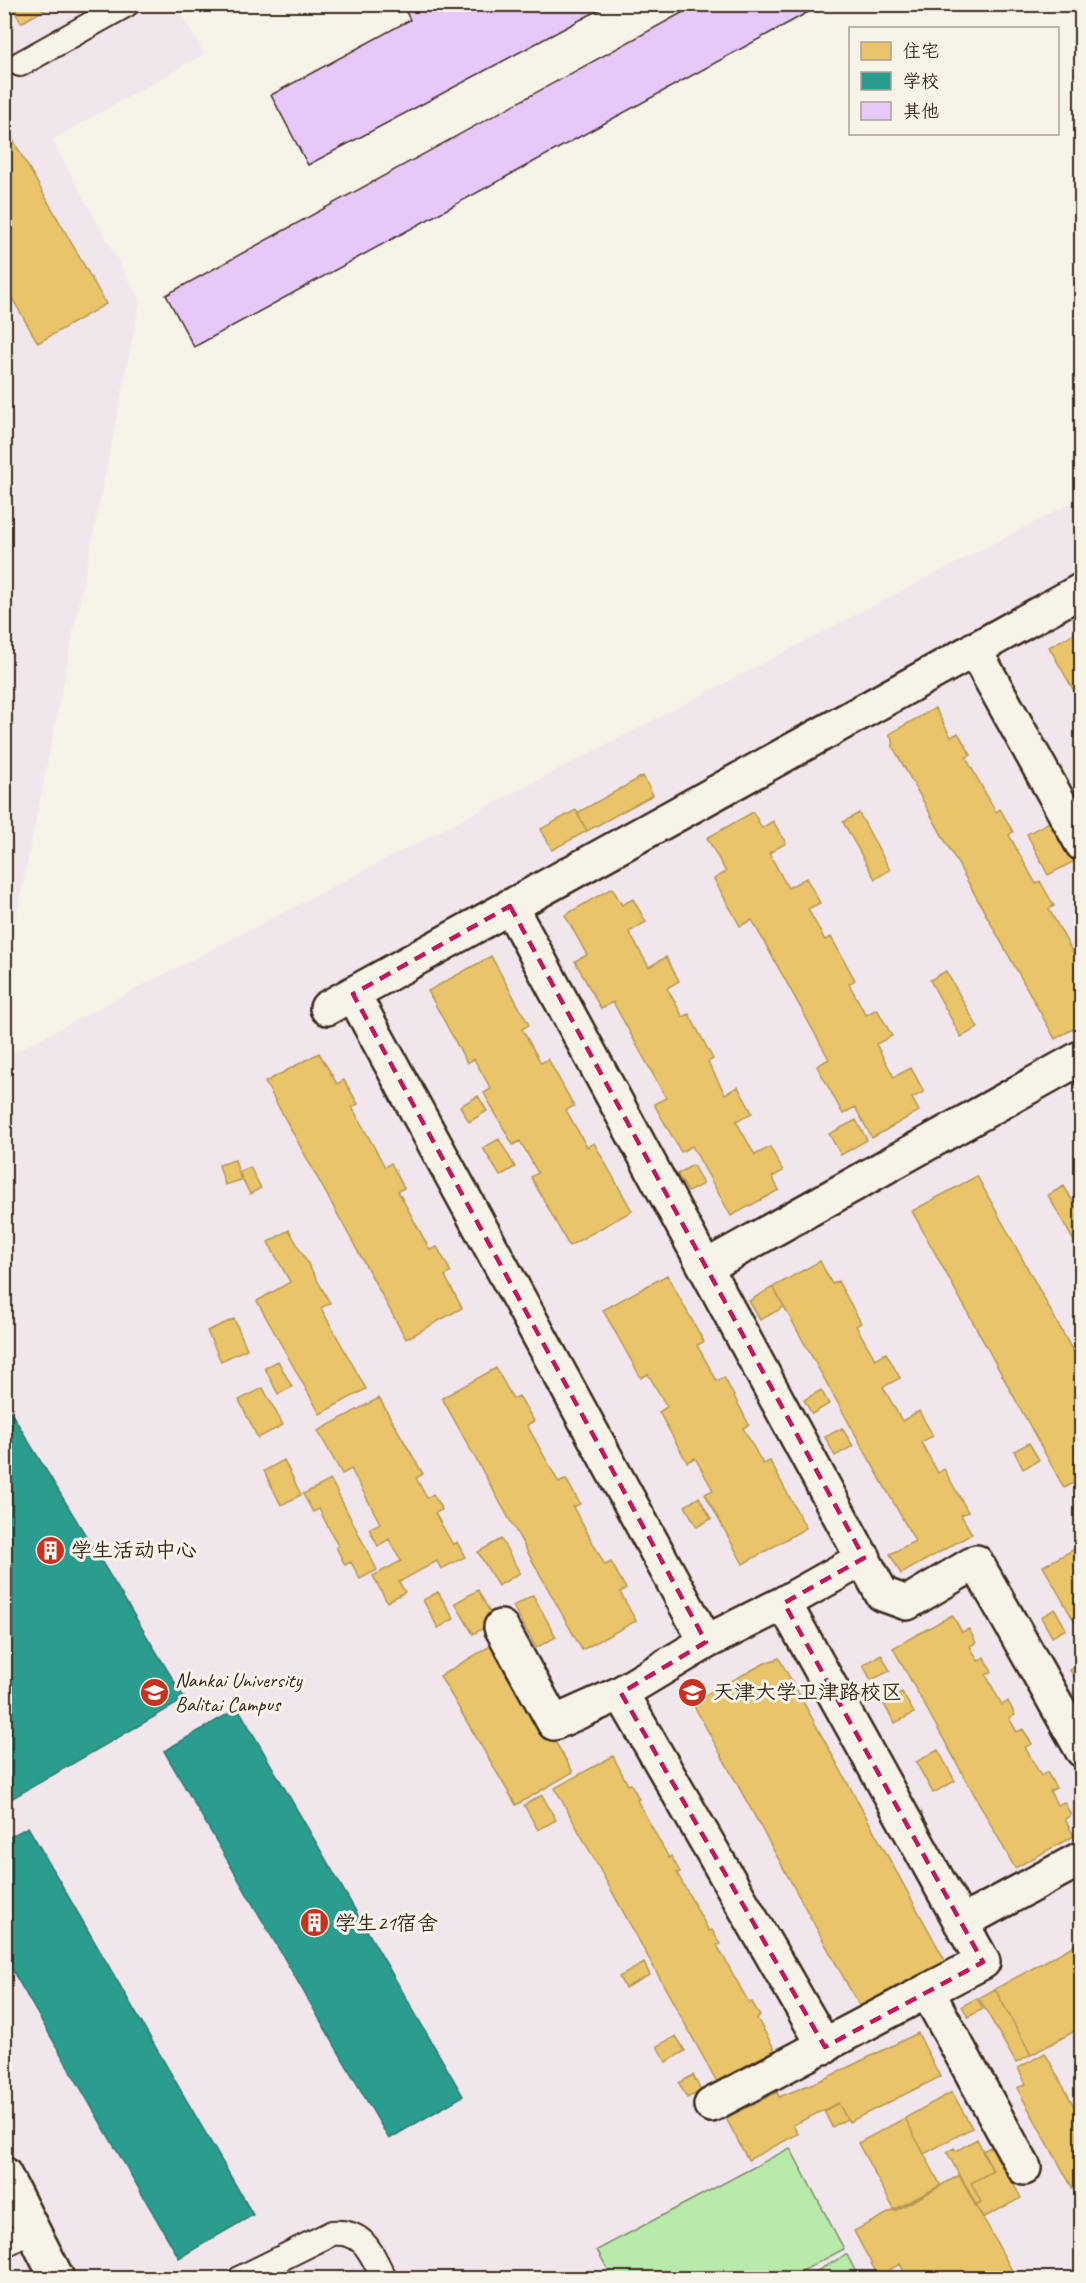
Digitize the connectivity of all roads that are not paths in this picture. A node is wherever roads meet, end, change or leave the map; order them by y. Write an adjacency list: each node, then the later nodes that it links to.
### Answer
1 (127, 4): 2 (lane)
2 (20, 64)
3 (1082, 590): 4 (street)
4 (974, 649): 5 (street); 6 (street)
5 (1082, 844)
6 (510, 906): 8 (street); 12 (street)
7 (1082, 1057): 8 (street)
8 (706, 1267): 9 (street)
9 (864, 1558): 10 (street); 14 (street)
10 (784, 1603): 12 (street); 16 (street)
11 (501, 1627): 13 (street)
12 (706, 1642): 13 (street)
13 (621, 1693): 18 (street)
14 (1082, 1750)
15 (1082, 1858): 16 (street)
16 (961, 1923): 17 (street)
17 (927, 1991): 18 (street); 20 (street)
18 (825, 2047): 19 (street)
19 (711, 2105)
20 (1024, 2168)
21 (4, 2174): 22 (street)
22 (18, 2237): 23 (street)
23 (57, 2278)
24 (241, 2278): 25 (lane)
25 (384, 2278)

